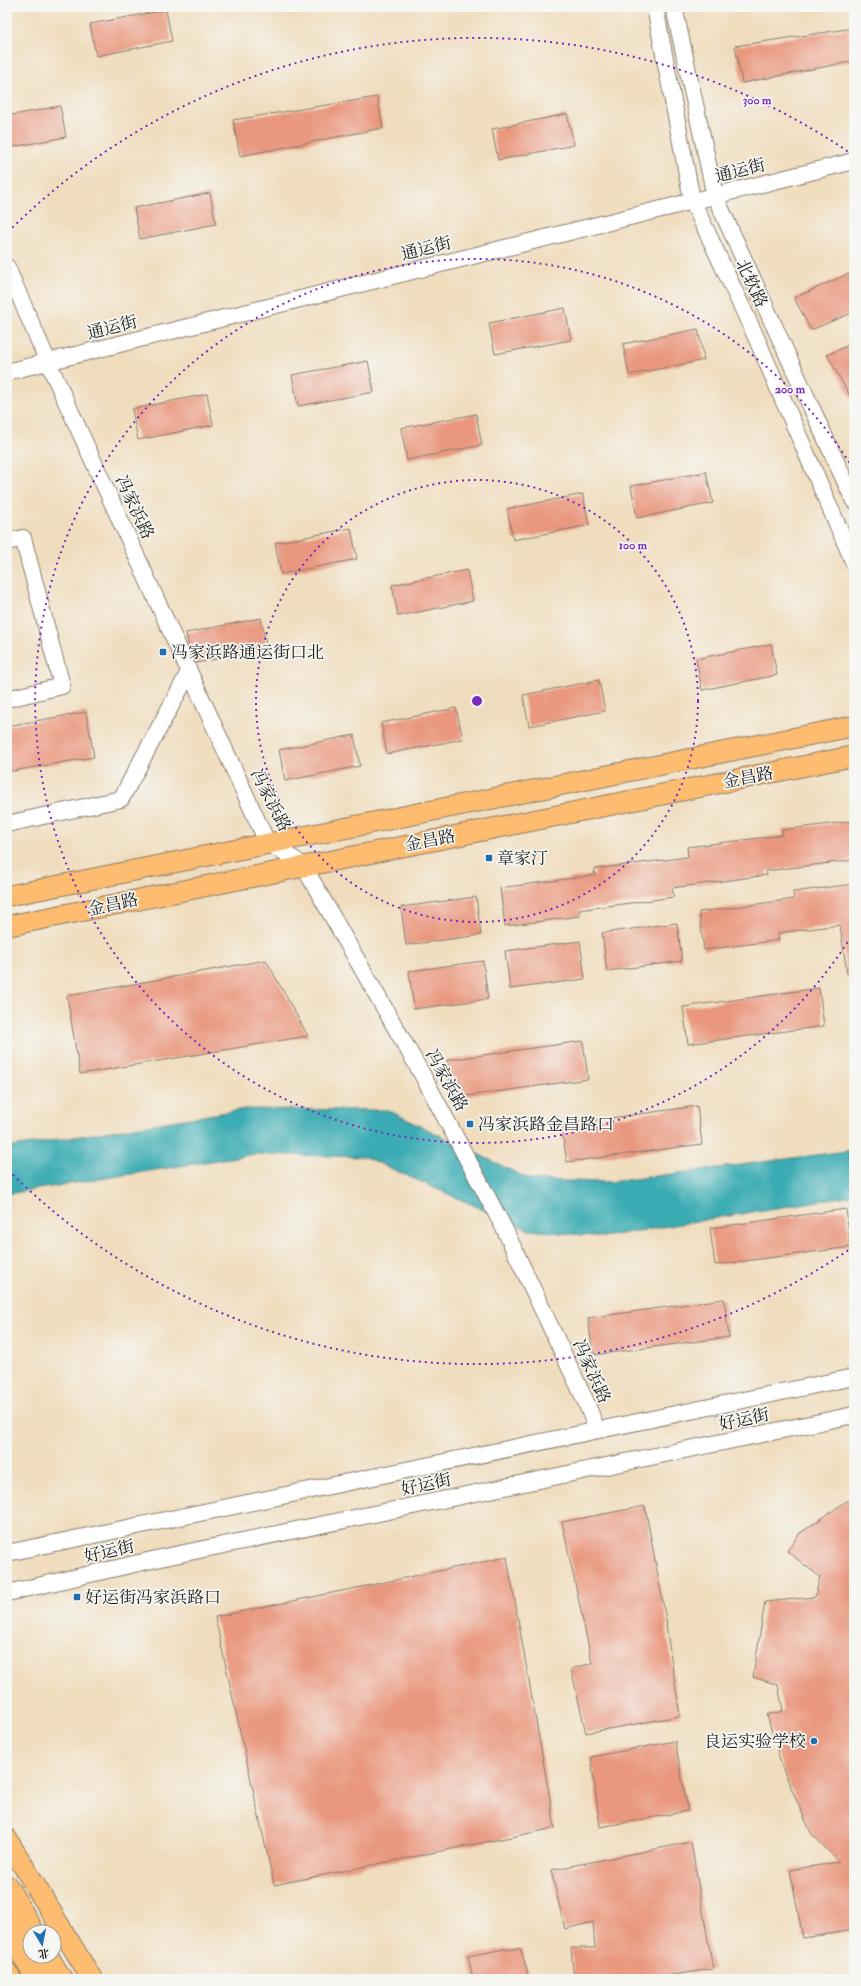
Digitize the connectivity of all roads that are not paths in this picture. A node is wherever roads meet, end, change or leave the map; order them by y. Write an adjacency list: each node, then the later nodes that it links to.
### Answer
1 (655, 7): 5 (street, 北软路)
2 (674, 7): 4 (street, 北软路)
3 (854, 161): 4 (street, 通运街)
4 (715, 196): 5 (street, 通运街); 9 (street, 北软路)
5 (692, 200): 7 (street, 通运街); 11 (street, 北软路)
6 (7, 267): 7 (street, 冯家浜路)
7 (48, 362): 8 (street, 通运街); 12 (street, 冯家浜路)
8 (7, 372)
9 (854, 501)
10 (7, 542): 13 (street)
11 (854, 562)
12 (189, 672): 16 (street); 17 (street, 冯家浜路)
13 (7, 699)
14 (854, 726): 17 (main road, 金昌路)
15 (854, 756): 18 (main road, 金昌路)
16 (7, 824)
17 (267, 842): 18 (street, 冯家浜路); 19 (main road, 金昌路)
18 (303, 865): 20 (main road, 金昌路); 23 (street, 冯家浜路)
19 (7, 896)
20 (7, 926)
21 (854, 1378): 23 (street, 好运街)
22 (854, 1415): 25 (street, 好运街)
23 (597, 1430): 24 (street, 好运街)
24 (7, 1553)
25 (7, 1593)
26 (7, 1838): 35 (main road)
27 (7, 1887): 28 (highway)
28 (28, 1924)
29 (7, 1927): 33 (highway)
30 (52, 1964): 34 (highway)
31 (7, 1972): 32 (main road)
32 (11, 1979)
33 (37, 1979)
34 (60, 1979)
35 (92, 1979)

